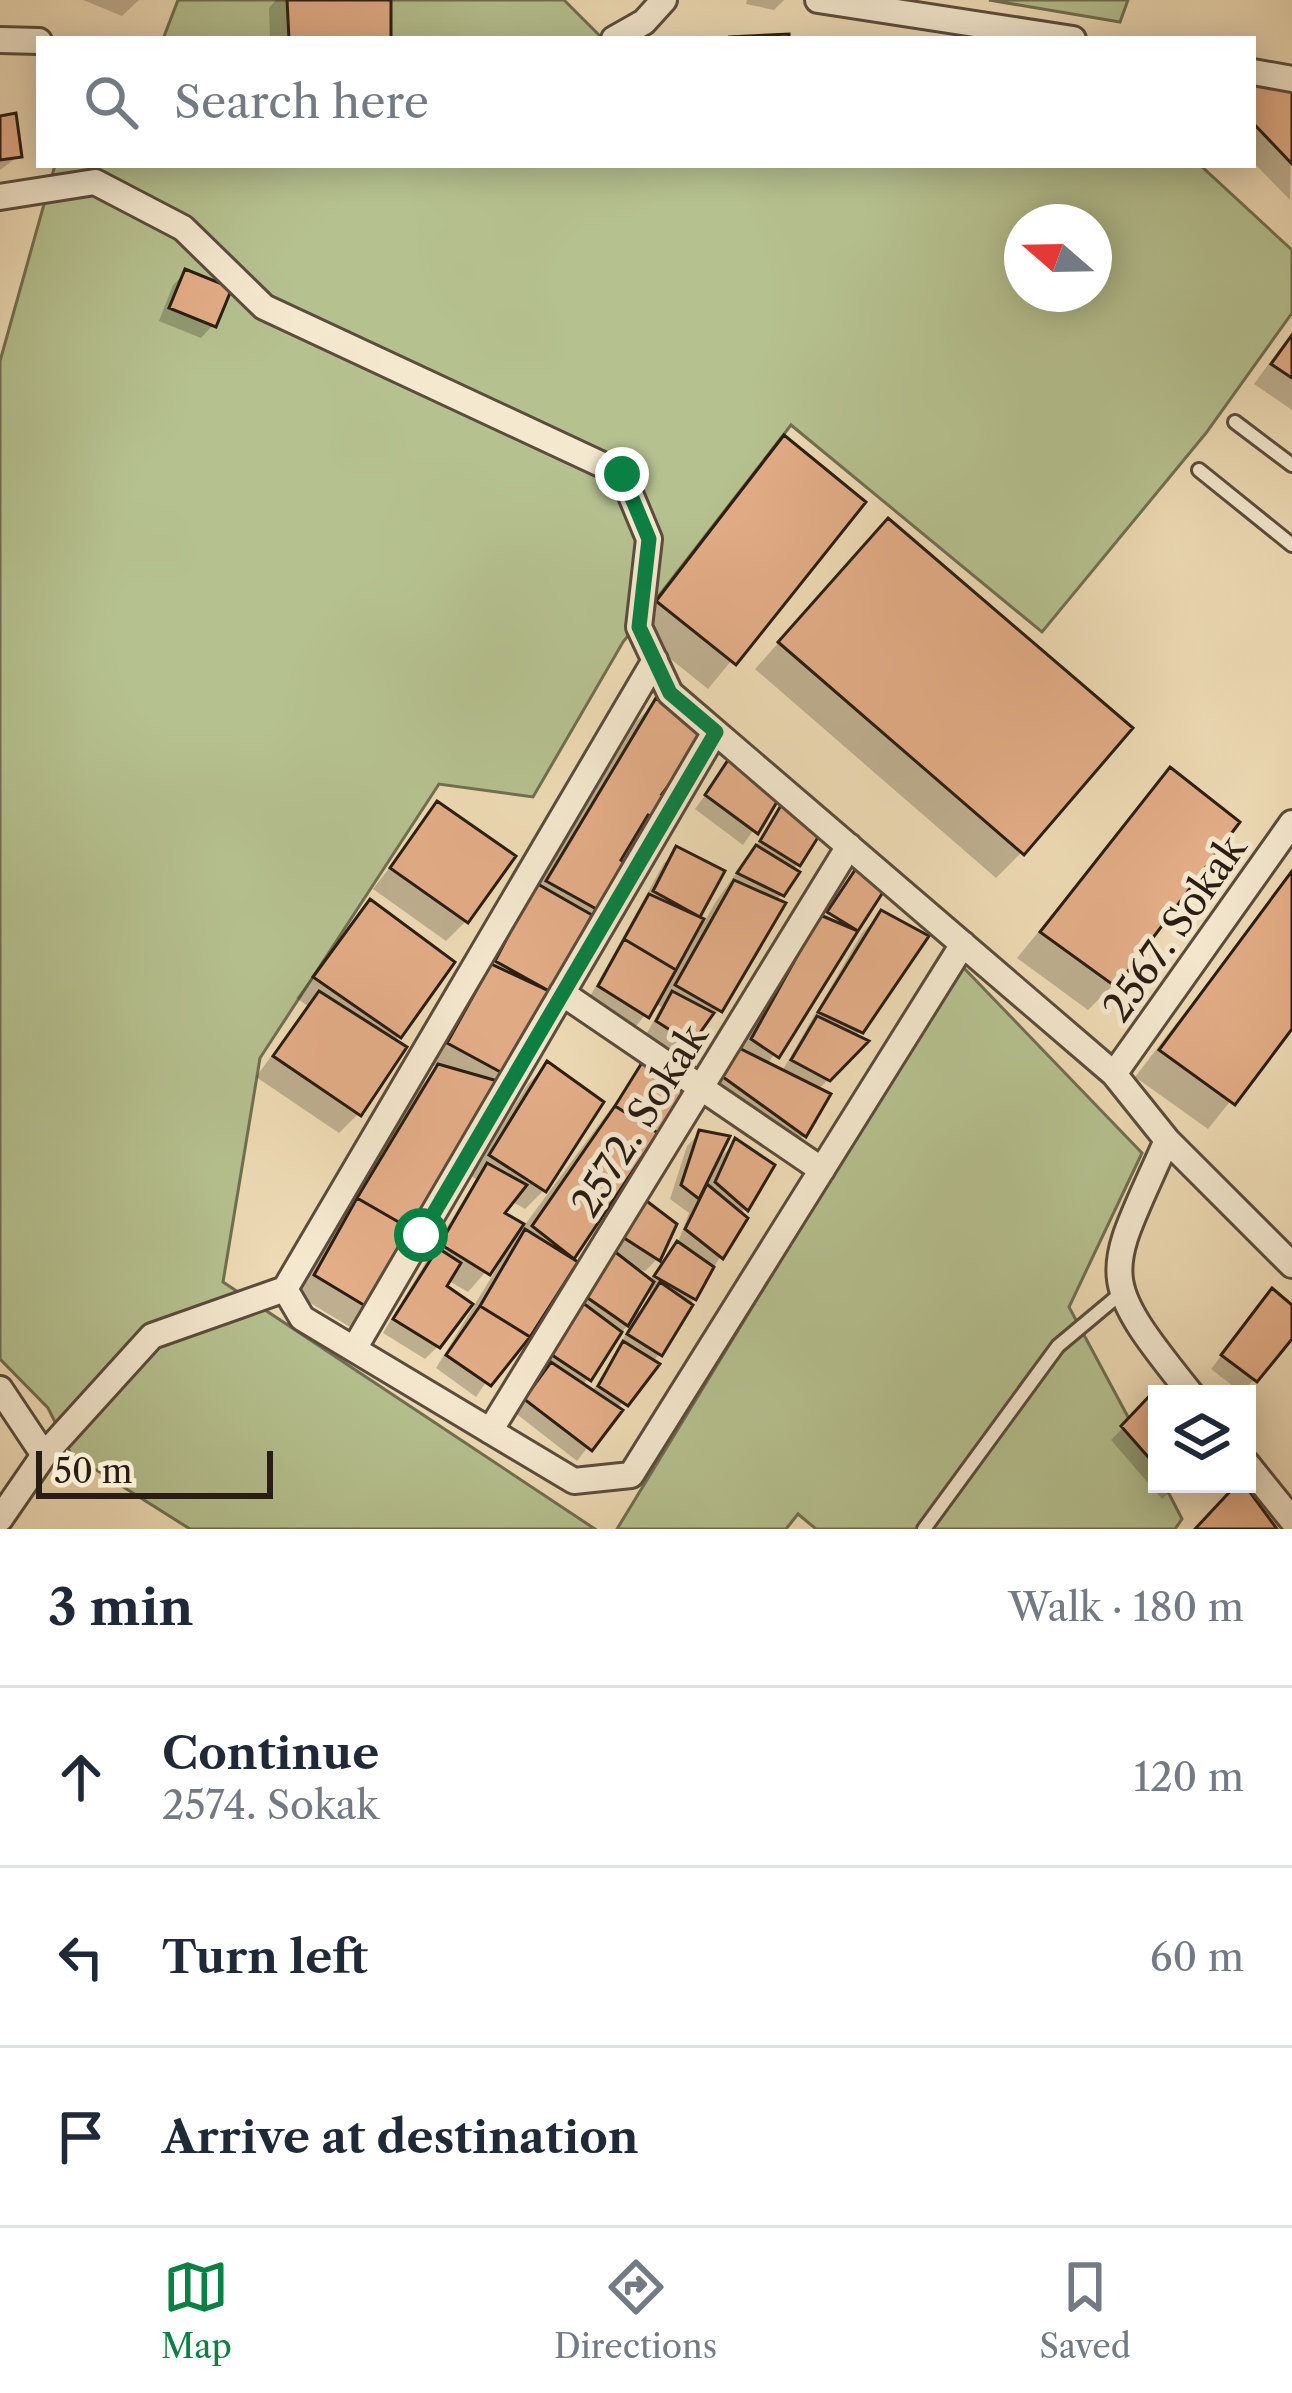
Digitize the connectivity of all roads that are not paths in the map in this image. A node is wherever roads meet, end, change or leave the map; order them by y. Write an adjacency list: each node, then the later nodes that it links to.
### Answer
1 (664, 0): 4 (street)
2 (818, 0): 3 (street)
3 (921, 6): 5 (street)
4 (619, 36)
5 (1058, 36)
6 (0, 40): 7 (street)
7 (36, 41)
8 (1256, 72): 9 (street)
9 (1292, 79)
10 (102, 173): 11 (street); 16 (street)
11 (0, 197)
12 (1235, 422): 13 (lane)
13 (1292, 465)
14 (1199, 470): 15 (lane)
15 (1290, 541)
16 (655, 660): 17 (street); 27 (street)
17 (716, 732): 19 (street); 21 (street)
18 (1292, 823): 22 (street, 2567. Sokak)
19 (849, 846): 20 (street); 23 (street, 2572. Sokak)
20 (963, 944): 22 (street); 25 (street)
21 (562, 993): 23 (street); 29 (street)
22 (1114, 1074): 24 (street)
23 (701, 1088): 25 (street); 32 (street, 2572. Sokak)
24 (1167, 1140): 26 (street); 28 (street)
25 (822, 1170): 32 (street)
26 (1292, 1265)
27 (285, 1289): 29 (street); 33 (street)
28 (1119, 1295): 30 (street); 37 (lane)
29 (354, 1349): 32 (street)
30 (1184, 1385)
31 (0, 1389): 33 (street)
32 (490, 1431)
33 (44, 1454): 35 (street)
34 (1256, 1475): 36 (street)
35 (0, 1520)
36 (1292, 1520)
37 (924, 1529)

